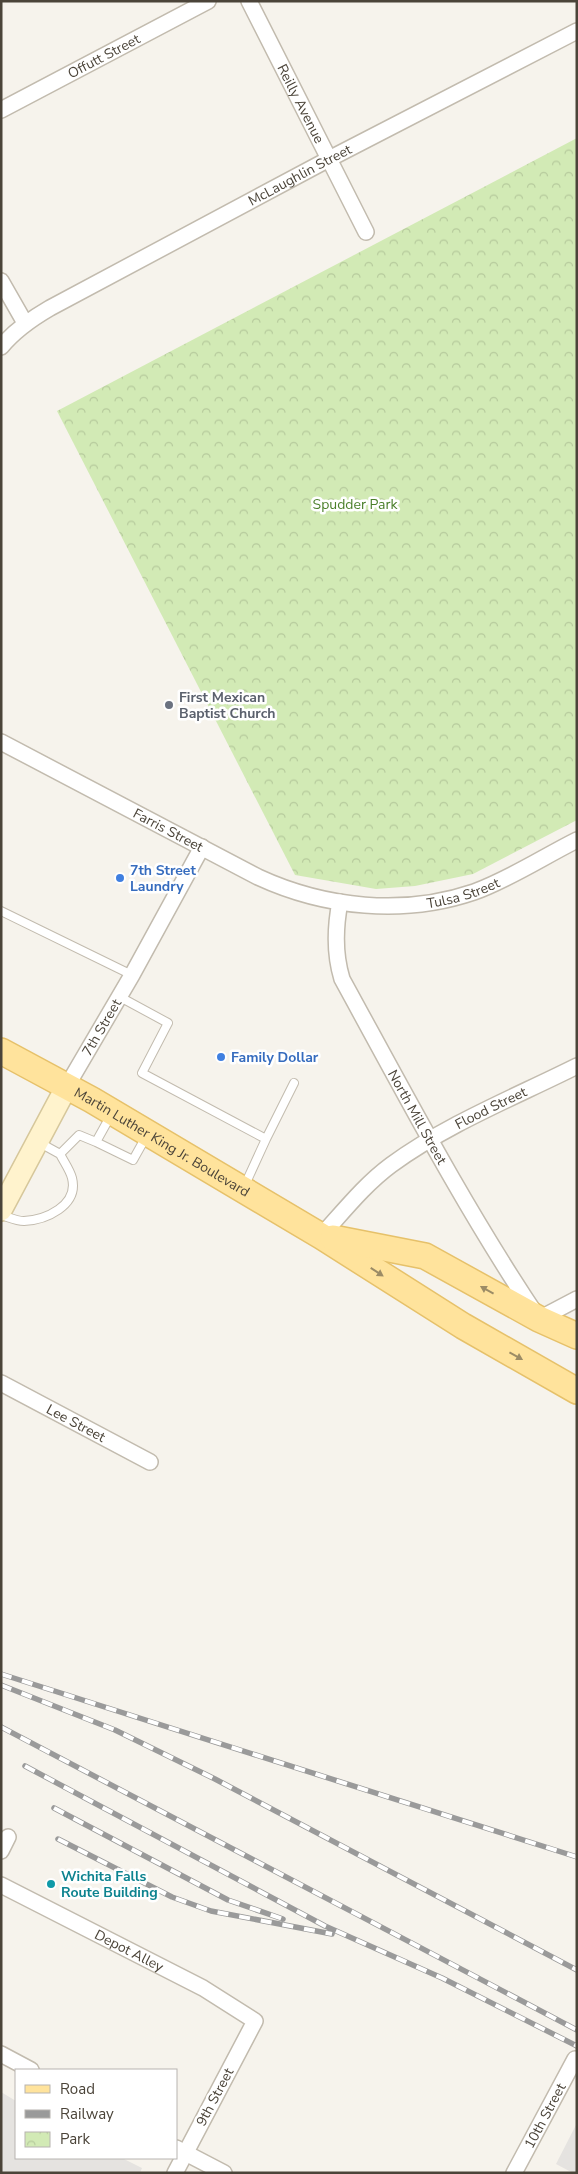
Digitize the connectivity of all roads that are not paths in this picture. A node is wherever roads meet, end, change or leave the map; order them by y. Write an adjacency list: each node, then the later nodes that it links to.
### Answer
1 (208, 1): 4 (street, Offutt Street)
2 (249, 1): 5 (street, Reilly Avenue)
3 (577, 31): 5 (street, McLaughlin Street)
4 (1, 110)
5 (329, 159): 6 (street, Reilly Avenue); 8 (street, McLaughlin Street)
6 (366, 232)
7 (1, 282): 8 (street)
8 (25, 323): 9 (street, McLaughlin Street)
9 (1, 348)
10 (1, 742): 12 (street, Farris Street)
11 (577, 840): 13 (street, Tulsa Street)
12 (202, 847): 13 (street, Farris Street); 15 (street, 7th Street)
13 (340, 902): 24 (street, North Mill Street)
14 (1, 911): 15 (lane)
15 (132, 975): 16 (street, 7th Street)
16 (120, 996): 20 (street, 7th Street); 23 (lane)
17 (1, 1051): 20 (main road, Martin Luther King Jr. Boulevard)
18 (577, 1066): 24 (street, Flood Street)
19 (294, 1083): 23 (lane)
20 (67, 1086): 21 (main road, Martin Luther King Jr. Boulevard); 25 (street, 7th Street)
21 (112, 1112): 22 (main road, Martin Luther King Jr. Boulevard); 26 (lane)
22 (148, 1133): 26 (lane); 28 (main road, Martin Luther King Jr. Boulevard)
23 (266, 1139): 28 (lane)
24 (429, 1140): 31 (street, Flood Street); 33 (street, North Mill Street)
25 (38, 1142): 27 (lane); 29 (street, 7th Street)
26 (96, 1142): 27 (lane)
27 (60, 1154): 30 (lane)
28 (243, 1190): 31 (main road, Martin Luther King Jr. Boulevard)
29 (1, 1210)
30 (1, 1215)
31 (321, 1236): 33 (main road, Martin Luther King Jr. Boulevard, one-way to 31); 36 (main road, Martin Luther King Jr. Boulevard, one-way to 36)
32 (577, 1299): 33 (street)
33 (539, 1319): 34 (main road, Martin Luther King Jr. Boulevard)
34 (577, 1336)
35 (1, 1383): 37 (street, Lee Street)
36 (577, 1391)
37 (150, 1462)
38 (8, 1837): 39 (street)
39 (1, 1851)
40 (1, 1885): 41 (street, Depot Alley)
41 (255, 2021): 45 (street, 9th Street)
42 (1, 2054): 44 (street)
43 (576, 2057): 48 (street, 10th Street)
44 (30, 2069)
45 (181, 2150): 46 (street, 9th Street); 47 (street)
46 (175, 2173)
47 (224, 2173)
48 (514, 2173)

